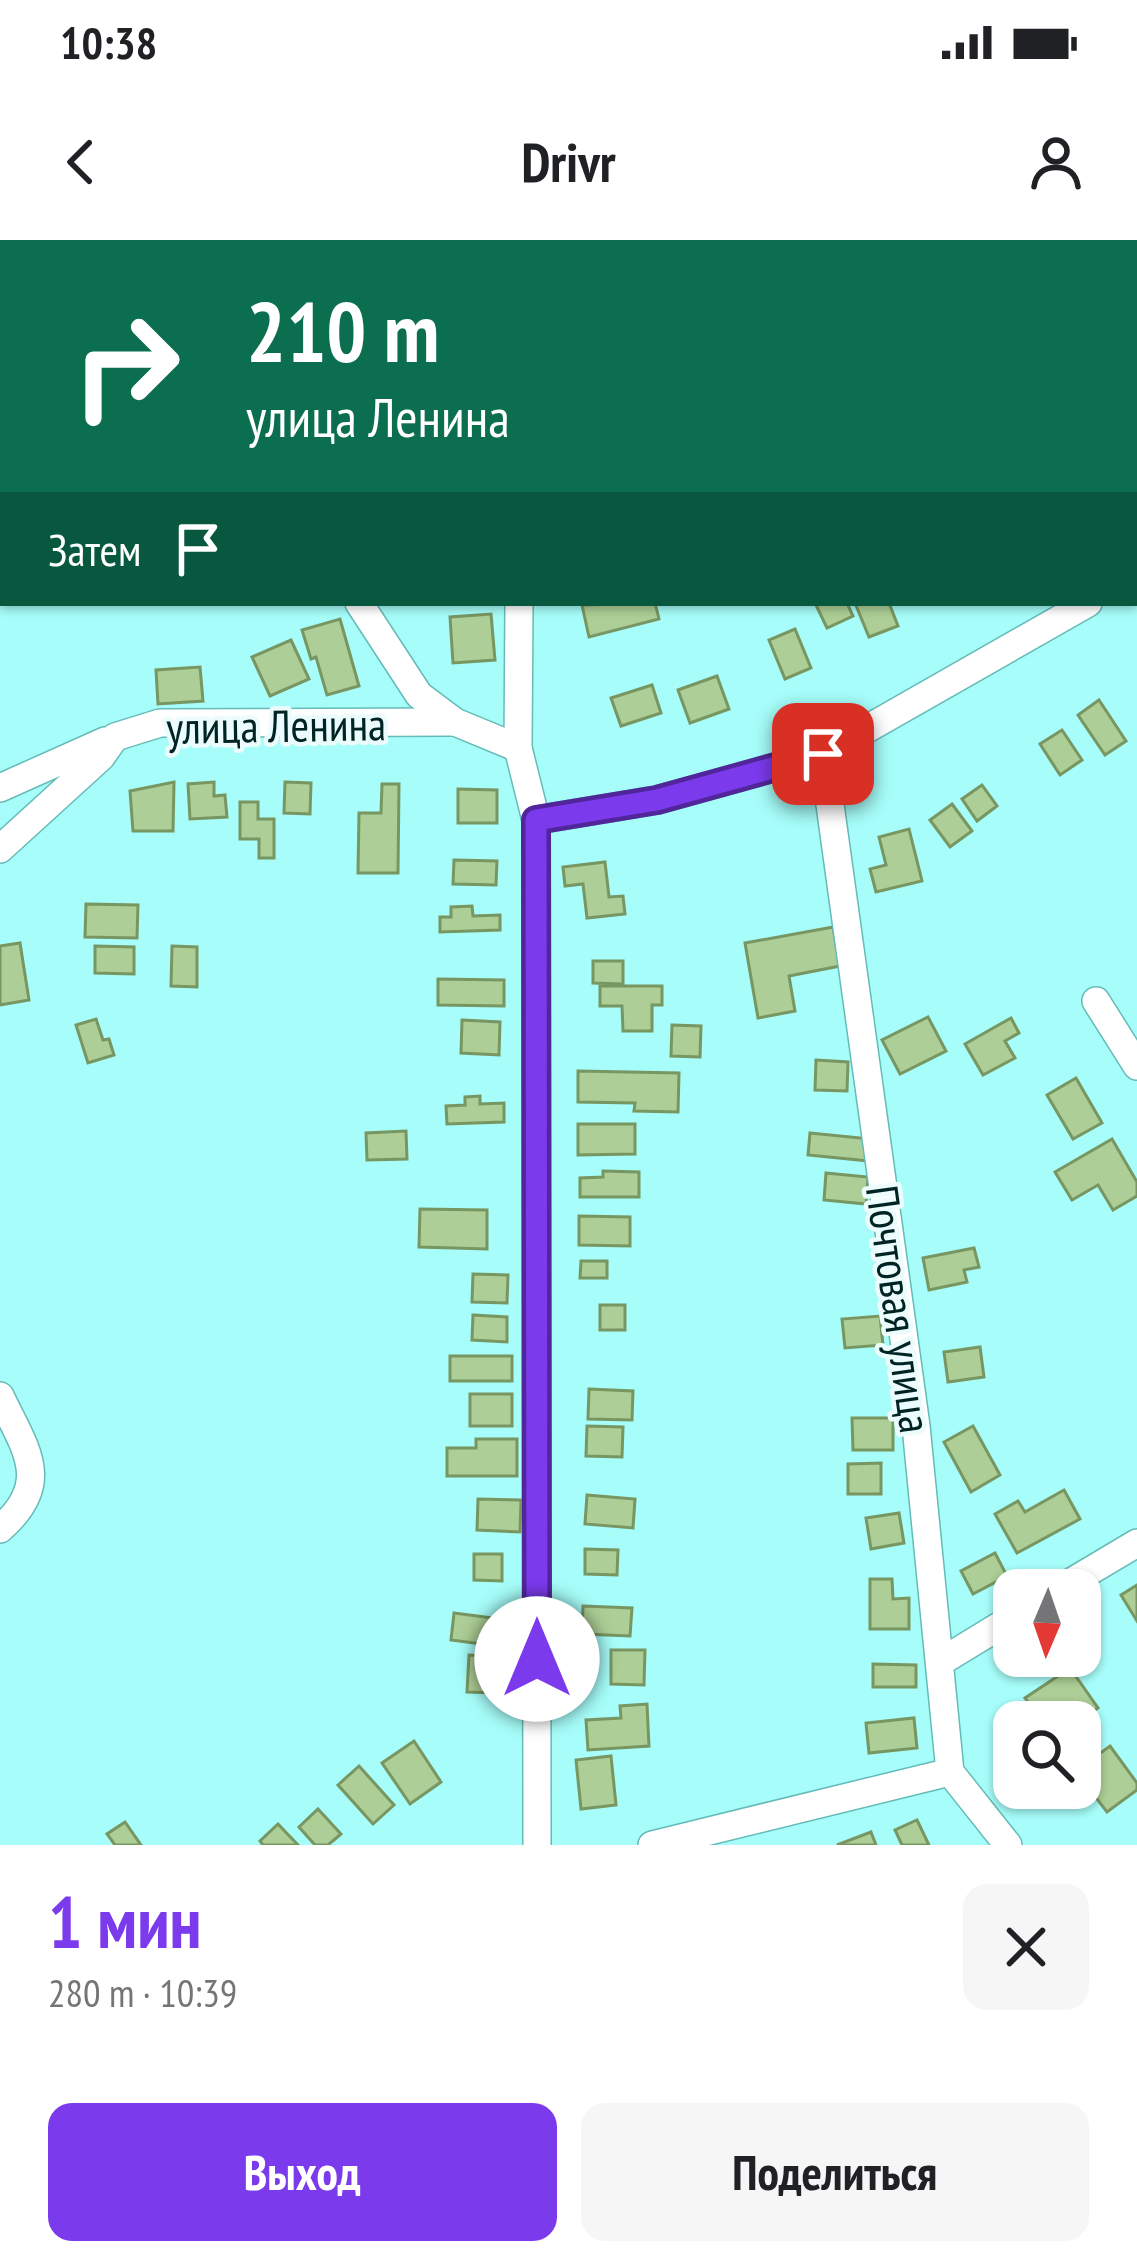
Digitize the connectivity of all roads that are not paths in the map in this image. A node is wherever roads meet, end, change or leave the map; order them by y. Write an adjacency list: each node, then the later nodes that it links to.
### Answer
1 (361, 606): 4 (street)
2 (519, 606): 6 (street)
3 (1084, 606): 7 (street)
4 (455, 722): 5 (street, улица Ленина); 6 (street)
5 (115, 737): 8 (street); 10 (street, улица Ленина)
6 (518, 748): 9 (street)
7 (823, 754): 9 (street); 18 (street, Почтовая улица)
8 (0, 788)
9 (536, 820): 20 (street)
10 (0, 849)
11 (1096, 1001): 12 (street)
12 (1137, 1066)
13 (0, 1396): 14 (street)
14 (0, 1529)
15 (1137, 1543): 16 (street)
16 (1093, 1569)
17 (993, 1630): 18 (street)
18 (942, 1661): 19 (street, Почтовая улица)
19 (950, 1772): 21 (street); 22 (street)
20 (537, 1845)
21 (652, 1845)
22 (1008, 1845)

